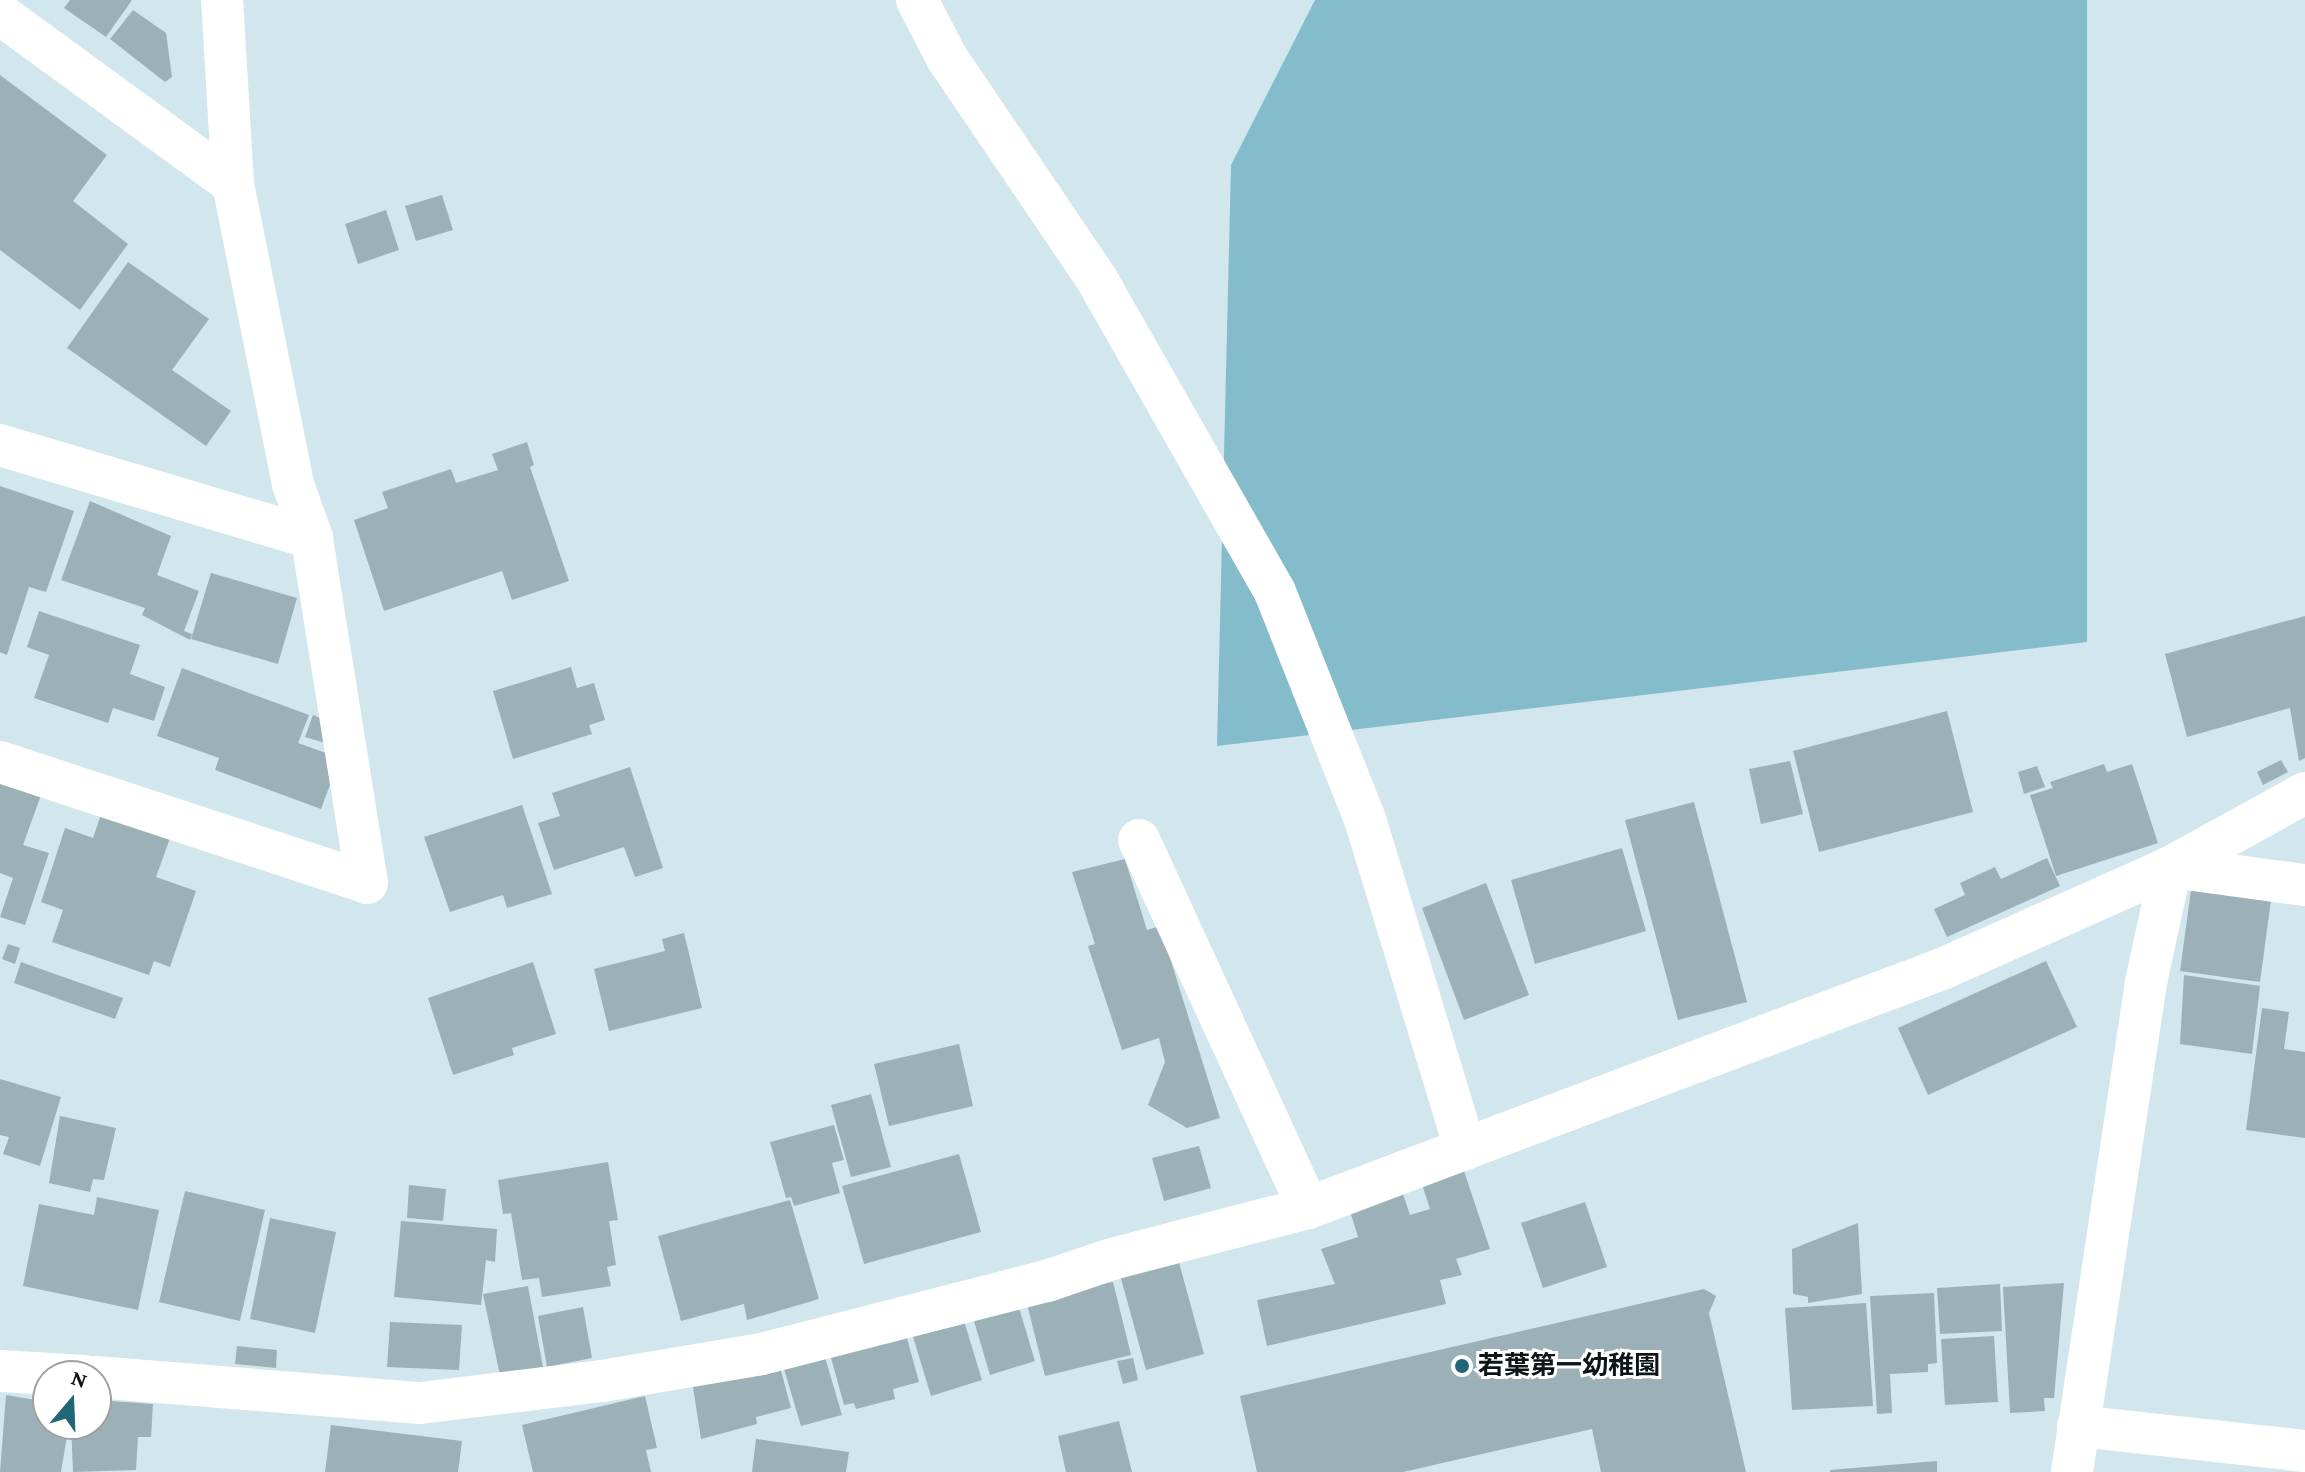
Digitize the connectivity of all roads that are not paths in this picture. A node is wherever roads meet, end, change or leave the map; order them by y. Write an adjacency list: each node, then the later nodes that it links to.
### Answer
1 (222, 0): 4 (street)
2 (917, 0): 12 (street)
3 (0, 14): 4 (street)
4 (233, 184): 6 (street)
5 (0, 445): 6 (street)
6 (312, 538): 7 (street)
7 (0, 762)
8 (2305, 793): 10 (street)
9 (1139, 840): 13 (street)
10 (2171, 867): 11 (street); 12 (street); 17 (street)
11 (2305, 885)
12 (1465, 1149): 13 (street)
13 (1308, 1208): 16 (street)
14 (0, 1371): 15 (street)
15 (32, 1373)
16 (112, 1378)
17 (2078, 1426): 18 (street); 19 (street)
18 (2305, 1451)
19 (2072, 1472)

